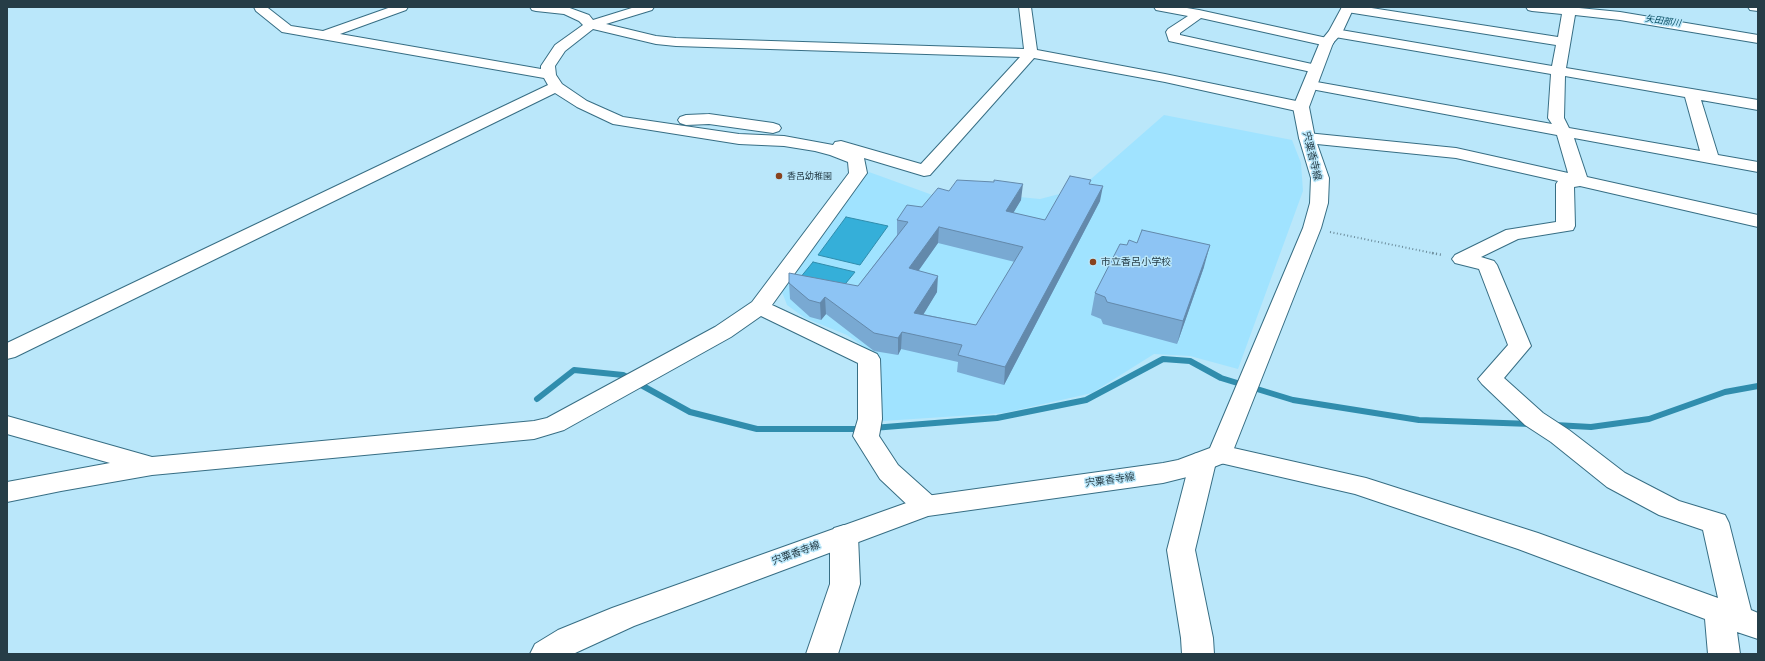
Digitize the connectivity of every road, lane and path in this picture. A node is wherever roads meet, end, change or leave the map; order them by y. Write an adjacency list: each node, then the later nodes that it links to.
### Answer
1 (263, 7): 16 (street)
2 (402, 7): 16 (street)
3 (536, 7): 14 (street)
4 (648, 7): 14 (street)
5 (1025, 7): 20 (street)
6 (1160, 7): 13 (street)
7 (1348, 7): 17 (street); 19 (street)
8 (1532, 7): 18 (street)
9 (1607, 7): 15 (street)
10 (1754, 7): 11 (street)
11 (1758, 7)
12 (1569, 12): 19 (street)
13 (1199, 14): 17 (street); 22 (street)
14 (591, 26): 20 (street); 23 (street)
15 (1758, 30)
16 (321, 34): 23 (street)
17 (1331, 37): 21 (street); 22 (street)
18 (1758, 39)
19 (1562, 42): 21 (street)
20 (1031, 53): 26 (street); 33 (street)
21 (1558, 71): 24 (street); 28 (street)
22 (1314, 77): 26 (street); 28 (street)
23 (553, 81): 27 (street); 39 (street)
24 (1691, 94): 25 (street); 31 (street)
25 (1758, 105)
26 (1301, 107): 29 (street, 宍粟香寺線)
27 (619, 121): 30 (street); 33 (street)
28 (1564, 132): 31 (street); 34 (street)
29 (1308, 138): 34 (street); 36 (street, 宍粟香寺線)
30 (856, 159): 33 (street); 38 (street)
31 (1711, 159): 32 (street)
32 (1758, 167)
33 (924, 171)
34 (1579, 181): 35 (street); 37 (street)
35 (1758, 221)
36 (1312, 228): 37 (path); 41 (street, 宍粟香寺線)
37 (1462, 258): 46 (street)
38 (760, 307): 42 (street); 44 (street)
39 (7, 352)
40 (7, 425): 42 (street)
41 (1212, 458): 44 (street, 宍粟香寺線); 46 (street); 49 (street)
42 (152, 466): 43 (street)
43 (7, 492)
44 (926, 506): 45 (street, 宍粟香寺線)
45 (844, 536): 47 (street, 宍粟香寺線); 48 (street)
46 (1738, 619): 50 (street)
47 (546, 654)
48 (822, 654)
49 (1198, 654)
50 (1724, 654)

